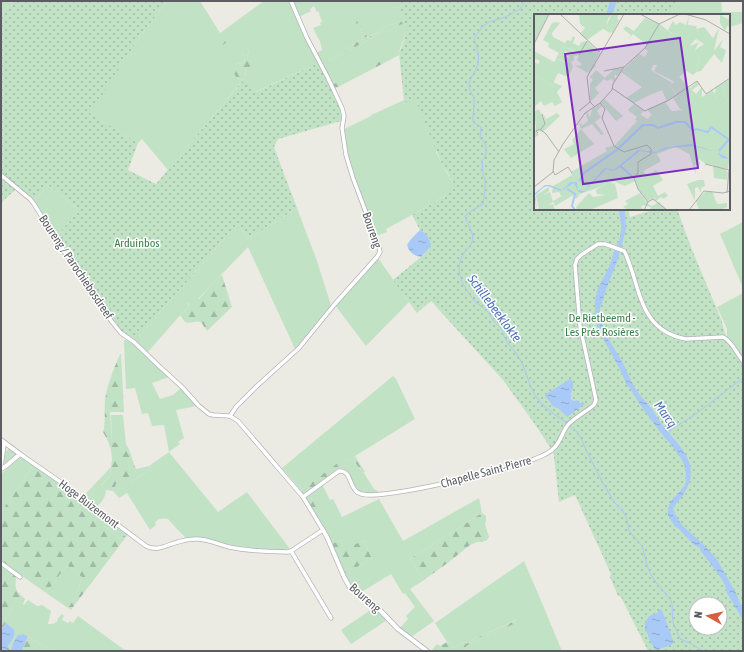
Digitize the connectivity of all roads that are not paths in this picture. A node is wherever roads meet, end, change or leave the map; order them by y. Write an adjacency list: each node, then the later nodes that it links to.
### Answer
1 (290, 1): 4 (street, Boureng)
2 (1, 176): 4 (street, Boureng / Parochiebosdreef)
3 (743, 361): 9 (street, Chapelle Saint-Pierre)
4 (230, 416): 9 (street, Boureng)
5 (2, 441): 6 (street, Hoge Buizemont); 7 (street)
6 (20, 454): 8 (street); 11 (street, Hoge Buizemont)
7 (1, 464)
8 (1, 469)
9 (304, 498): 10 (street, Boureng)
10 (323, 530): 11 (street); 15 (street, Boureng)
11 (291, 551): 14 (street)
12 (1, 563): 13 (street)
13 (20, 577)
14 (331, 618)
15 (427, 651)

